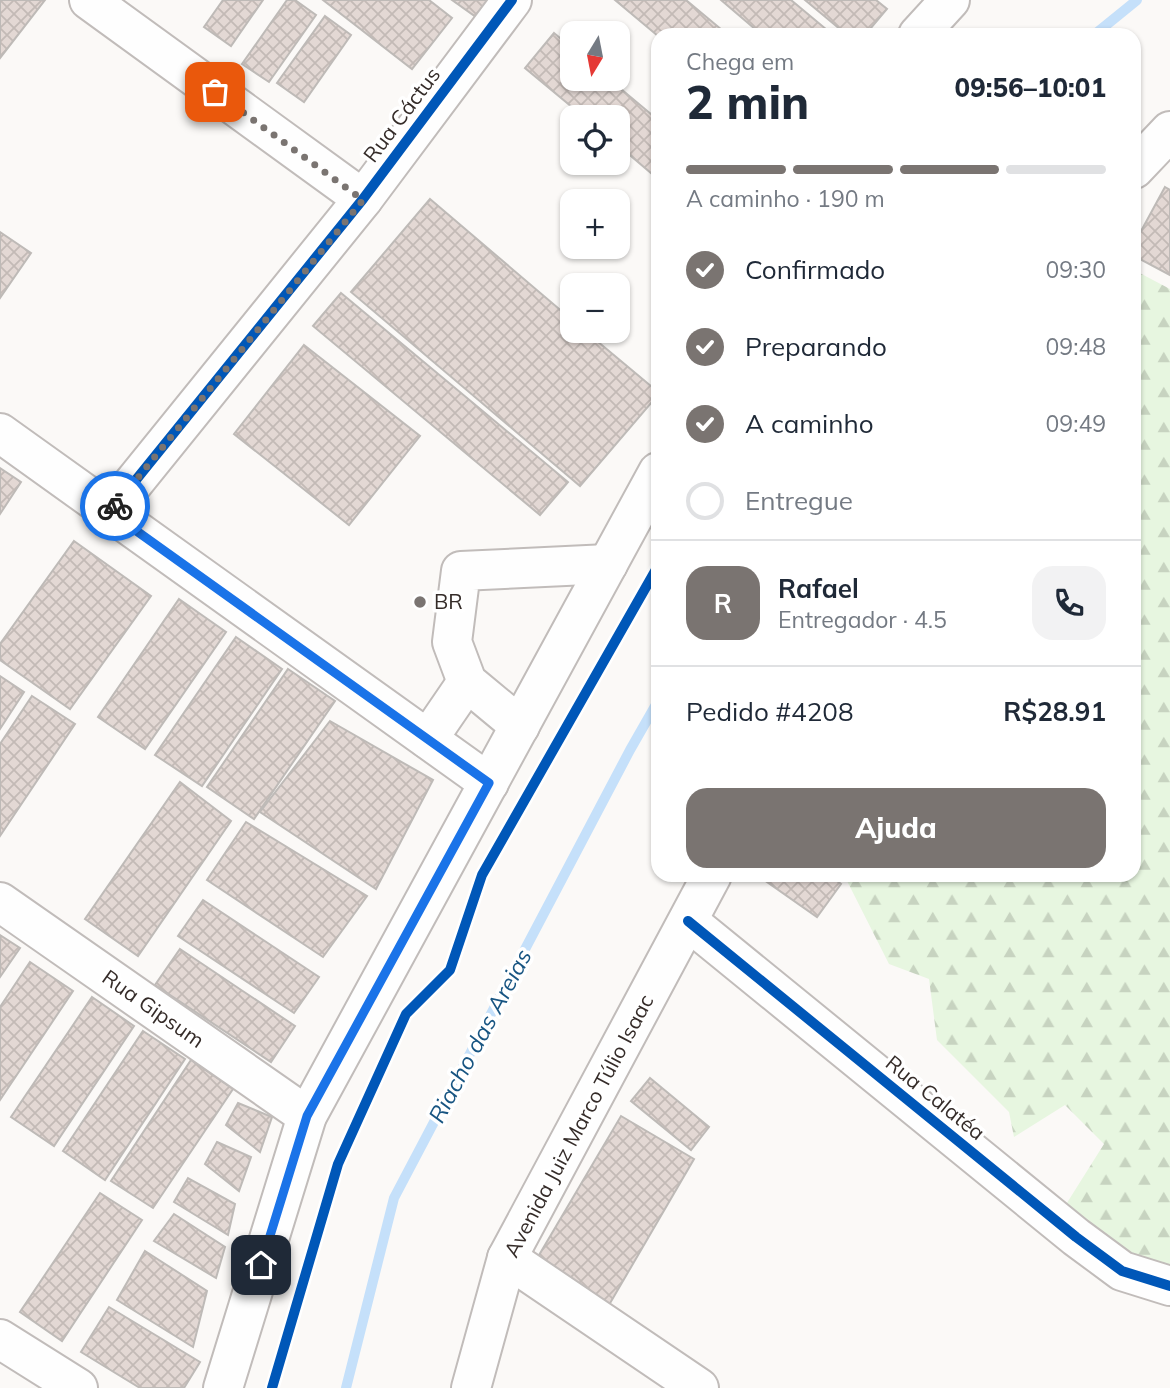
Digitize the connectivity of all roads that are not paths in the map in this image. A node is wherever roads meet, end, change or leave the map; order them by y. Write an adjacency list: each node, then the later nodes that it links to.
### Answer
1 (89, 0): 7 (street)
2 (512, 0): 7 (street, Rua Cáctus)
3 (946, 1): 4 (street)
4 (924, 28)
5 (1170, 132): 6 (street)
6 (1141, 162)
7 (363, 200): 10 (street, Rua Cáctus)
8 (0, 433): 10 (street)
9 (651, 485): 11 (street)
10 (110, 512): 14 (street)
11 (608, 564): 12 (street); 13 (street)
12 (467, 682): 13 (street); 14 (street)
13 (520, 726): 15 (street)
14 (428, 739): 15 (street)
15 (489, 783): 19 (street)
16 (708, 882): 18 (street, Avenida Juiz Marco Túlio Isaac)
17 (0, 902): 19 (street, Rua Gipsum)
18 (688, 921): 20 (street, Avenida Juiz Marco Túlio Isaac); 21 (street, Rua Calatéa)
19 (307, 1116): 24 (street)
20 (507, 1258): 25 (street, Avenida Juiz Marco Túlio Isaac); 26 (street)
21 (1170, 1286)
22 (0, 1339): 23 (street)
23 (78, 1388)
24 (223, 1388)
25 (471, 1388)
26 (699, 1388)

